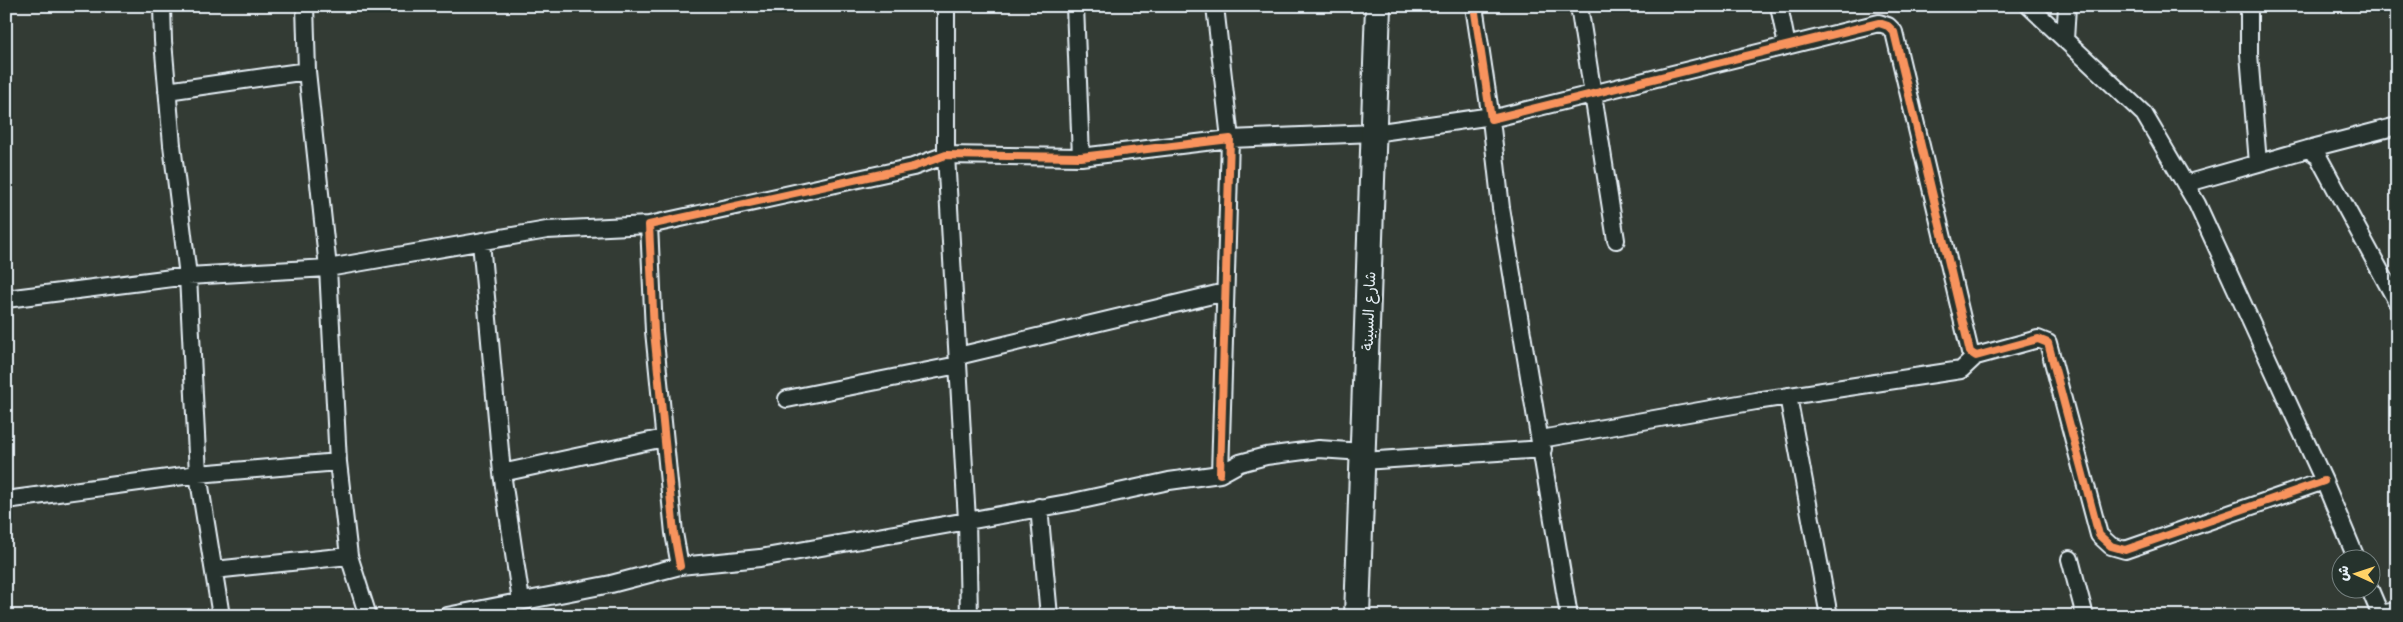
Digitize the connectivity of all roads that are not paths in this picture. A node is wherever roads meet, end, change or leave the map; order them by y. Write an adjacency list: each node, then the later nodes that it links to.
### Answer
1 (162, 6): 16 (street)
2 (305, 6): 15 (street)
3 (946, 6): 23 (street)
4 (1075, 6): 24 (street)
5 (1215, 6): 21 (street)
6 (1378, 6): 20 (main road, شارع السبينة)
7 (1474, 6): 18 (street)
8 (1579, 6): 17 (street)
9 (1779, 6): 14 (street)
10 (2029, 6): 13 (street)
11 (2067, 6): 13 (street)
12 (2249, 6): 25 (street)
13 (2065, 40): 26 (street)
14 (1787, 46): 17 (street); 35 (street)
15 (307, 70): 16 (street); 30 (street)
16 (167, 91): 31 (street)
17 (1594, 92): 18 (street); 28 (street)
18 (1490, 119): 20 (street); 40 (street)
19 (2397, 126): 22 (street)
20 (1374, 133): 21 (street); 41 (main road, شارع السبينة)
21 (1230, 139): 24 (street); 32 (street)
22 (2308, 149): 25 (street); 34 (street)
23 (946, 155): 24 (street); 27 (street); 36 (street)
24 (1081, 157)
25 (2258, 163): 26 (street)
26 (2185, 184): 46 (street)
27 (649, 225): 29 (street); 39 (street)
28 (1616, 240)
29 (481, 242): 30 (street); 43 (street)
30 (328, 268): 31 (street); 42 (street)
31 (188, 276): 33 (street); 44 (street)
32 (1225, 292): 36 (street); 45 (street)
33 (6, 299)
34 (2397, 302)
35 (1976, 356): 37 (street); 46 (street)
36 (958, 361): 38 (street); 49 (street)
37 (1788, 396): 40 (street); 66 (street)
38 (787, 399)
39 (664, 438): 43 (street); 53 (street)
40 (1542, 444): 41 (street); 65 (street)
41 (1363, 456): 45 (street); 64 (main road, شارع السبينة)
42 (338, 462): 44 (street); 51 (street)
43 (502, 473): 56 (street)
44 (198, 474): 47 (street); 54 (street)
45 (1220, 474): 48 (street)
46 (2324, 481): 50 (street)
47 (6, 500)
48 (1039, 508): 49 (street); 63 (street)
49 (967, 520): 53 (street); 62 (street)
50 (2353, 550)
51 (349, 556): 54 (street); 60 (street)
52 (2070, 559): 67 (street)
53 (680, 566): 56 (street)
54 (214, 570): 59 (street)
55 (2374, 600): 58 (street)
56 (521, 601): 61 (street)
57 (2397, 611): 58 (street)
58 (2380, 615)
59 (221, 616)
60 (368, 616)
61 (447, 616)
62 (969, 616)
63 (1049, 616)
64 (1357, 616)
65 (1569, 616)
66 (1829, 616)
67 (2085, 616)

